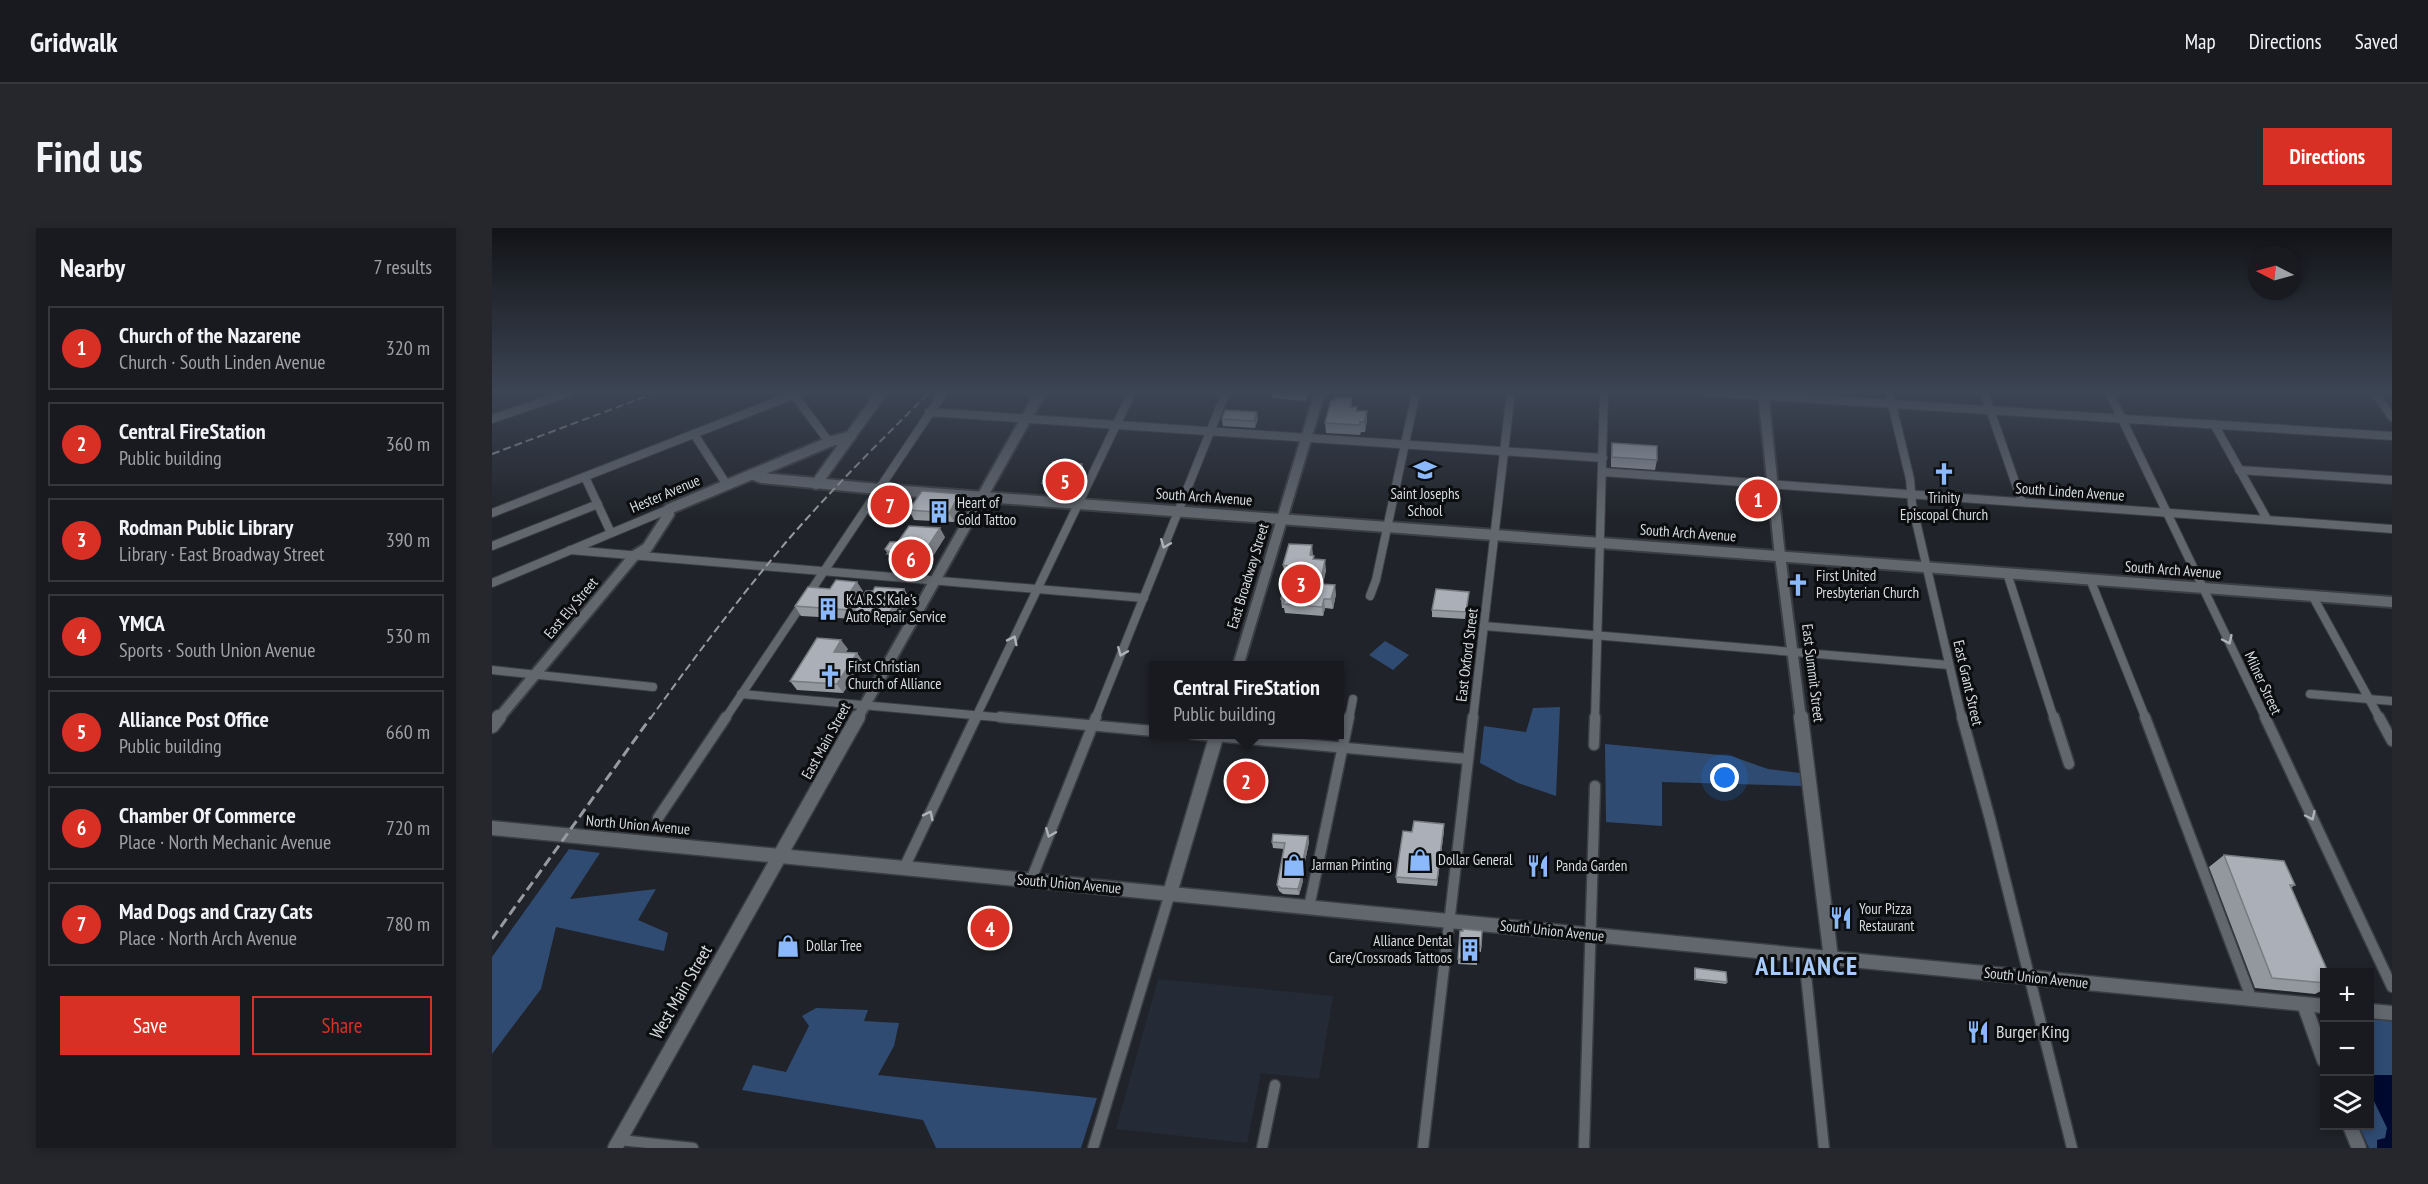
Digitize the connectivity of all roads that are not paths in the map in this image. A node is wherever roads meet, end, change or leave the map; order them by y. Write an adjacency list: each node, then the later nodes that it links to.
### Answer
1 (692, 435): 29 (street)
2 (695, 435): 32 (street)
3 (824, 435): 22 (street)
4 (914, 435): 34 (street)
5 (1017, 435): 36 (street, East Main Street)
6 (1111, 435): 38 (street)
7 (1208, 435): 41 (street)
8 (1265, 435): 21 (street)
9 (1308, 435): 21 (street, East Broadway Street)
10 (1407, 435): 23 (street)
11 (1506, 435): 24 (street, East Oxford Street)
12 (1603, 435): 25 (street)
13 (1768, 435): 33 (street, East Summit Street)
14 (1899, 435): 35 (street, East Grant Street)
15 (1999, 435): 37 (street)
16 (2129, 435): 42 (street, Milner Street)
17 (2220, 435): 26 (street)
18 (2376, 435): 20 (street)
19 (851, 436): 22 (street, Hester Avenue); 31 (street)
20 (2392, 436)
21 (1307, 438): 23 (street); 44 (street, East Broadway Street)
22 (829, 442): 28 (street, Hester Avenue)
23 (1405, 445): 24 (street); 46 (street)
24 (1504, 452): 25 (street); 49 (street, East Oxford Street)
25 (1603, 458): 27 (street)
26 (2239, 470): 30 (street); 45 (street)
27 (1603, 472): 33 (street, South Linden Avenue); 50 (street)
28 (752, 474): 31 (street, South Arch Avenue); 32 (street, Hester Avenue)
29 (585, 477): 39 (street); 43 (street)
30 (2392, 480)
31 (816, 484): 34 (street, South Arch Avenue)
32 (727, 485): 40 (street, Hester Avenue)
33 (1774, 485): 35 (street, South Linden Avenue); 54 (street, East Summit Street)
34 (878, 489): 36 (street, South Arch Avenue); 56 (street)
35 (1912, 495): 37 (street, South Linden Avenue); 55 (street, East Grant Street)
36 (983, 496): 38 (street, South Arch Avenue); 59 (street, East Main Street)
37 (2022, 502): 42 (street, South Linden Avenue)
38 (1079, 503): 41 (street, South Arch Avenue); 62 (street)
39 (598, 504): 48 (street); 51 (street)
40 (669, 509): 48 (street, Hester Avenue); 53 (street, East Ely Street)
41 (1178, 510): 44 (street, South Arch Avenue); 65 (street, one-way to 65)
42 (2167, 512): 45 (street, South Linden Avenue); 61 (street, Milner Street)
43 (492, 513)
44 (1282, 518): 46 (street, South Arch Avenue); 70 (street, East Broadway Street)
45 (2267, 519): 47 (street, South Linden Avenue)
46 (1388, 526): 49 (street, South Arch Avenue); 64 (street)
47 (2392, 529)
48 (611, 533): 52 (street, Hester Avenue)
49 (1495, 534): 50 (street, South Arch Avenue); 67 (street, East Oxford Street)
50 (1601, 542): 54 (street, South Arch Avenue); 68 (street)
51 (492, 546)
52 (570, 550): 53 (street); 60 (street, Hester Avenue)
53 (634, 556): 56 (street); 73 (street, East Ely Street)
54 (1781, 556): 55 (street, South Arch Avenue); 69 (street, East Summit Street)
55 (1927, 567): 57 (street, South Arch Avenue); 71 (street, East Grant Street)
56 (822, 572): 59 (street); 75 (street)
57 (2007, 573): 58 (street, South Arch Avenue); 91 (street)
58 (2090, 579): 61 (street, South Arch Avenue); 106 (street)
59 (935, 580): 62 (street); 80 (street, East Main Street)
60 (492, 583)
61 (2203, 587): 63 (street, South Arch Avenue); 105 (street, Milner Street, one-way to 105)
62 (1038, 589): 65 (street); 81 (street, one-way to 62)
63 (2312, 595): 66 (street, South Arch Avenue); 78 (street)
64 (1370, 596)
65 (1144, 598): 83 (street, one-way to 83)
66 (2392, 602)
67 (1484, 626): 68 (street); 90 (street, East Oxford Street)
68 (1599, 636): 69 (street); 88 (street)
69 (1794, 653): 71 (street); 103 (street, East Summit Street)
70 (1240, 661)
71 (1949, 665): 104 (street, East Grant Street)
72 (492, 670): 73 (street)
73 (535, 675): 74 (street); 82 (street, East Ely Street)
74 (653, 687)
75 (741, 694): 80 (street); 93 (street)
76 (2310, 694): 78 (street)
77 (1353, 699): 89 (street)
78 (2369, 699): 79 (street); 87 (street)
79 (2392, 701)
80 (865, 705): 81 (street); 95 (street, East Main Street)
81 (977, 715): 83 (street); 96 (street, one-way to 81)
82 (492, 726)
83 (1093, 726): 84 (street); 97 (street, one-way to 97)
84 (1149, 731)
85 (1216, 739): 98 (street)
86 (1248, 739): 89 (street)
87 (2392, 741)
88 (1594, 745)
89 (1342, 748): 90 (street); 99 (street)
90 (1468, 759): 100 (street, East Oxford Street)
91 (2069, 764)
92 (1595, 786): 101 (street)
93 (658, 818)
94 (492, 828): 95 (street, North Union Avenue)
95 (780, 856): 96 (street, South Union Avenue); 114 (street, West Main Street)
96 (904, 868): 97 (street, South Union Avenue)
97 (1031, 880): 98 (street, South Union Avenue)
98 (1170, 893): 99 (street, South Union Avenue); 116 (street)
99 (1309, 907): 100 (street, South Union Avenue)
100 (1449, 921): 101 (street, South Union Avenue); 118 (street, East Oxford Street)
101 (1590, 935): 102 (street, South Union Avenue); 119 (street)
102 (1804, 956): 103 (street, South Union Avenue); 120 (street)
103 (1831, 958): 104 (street, South Union Avenue)
104 (2030, 978): 106 (street, South Union Avenue); 121 (street, East Grant Street)
105 (2392, 987)
106 (2252, 1000): 107 (street, South Union Avenue)
107 (2304, 1005): 108 (street, South Union Avenue); 111 (street)
108 (2320, 1006)
109 (2374, 1011): 110 (street)
110 (2392, 1013)
111 (2320, 1047)
112 (1275, 1085): 117 (street)
113 (2352, 1130): 122 (street)
114 (617, 1144): 115 (street)
115 (693, 1148)
116 (1093, 1148)
117 (1262, 1148)
118 (1423, 1148)
119 (1584, 1148)
120 (1824, 1148)
121 (2072, 1148)
122 (2359, 1148)

